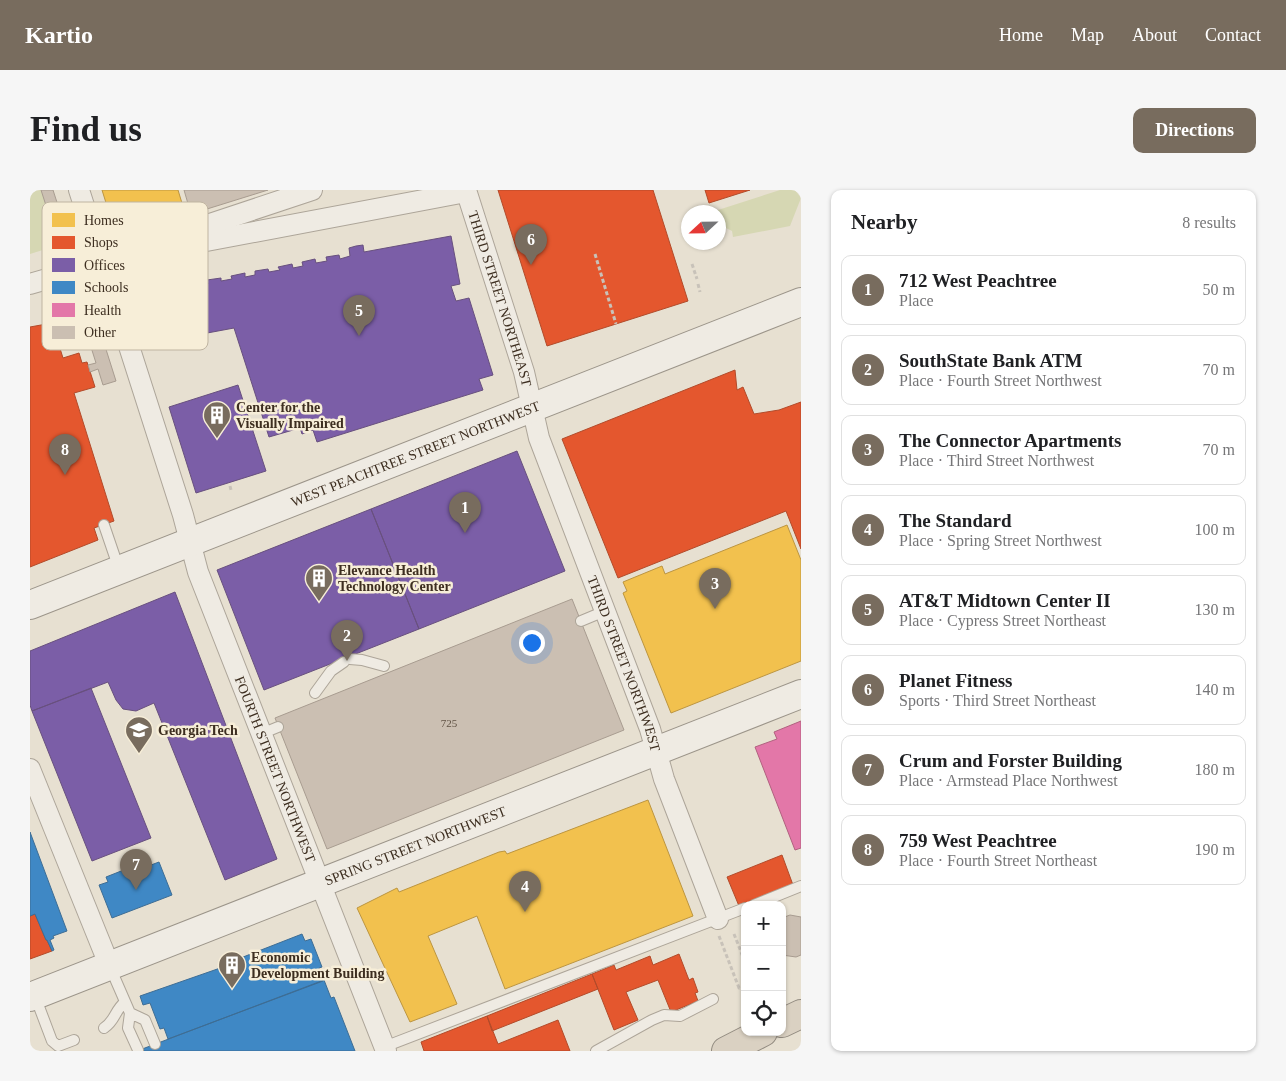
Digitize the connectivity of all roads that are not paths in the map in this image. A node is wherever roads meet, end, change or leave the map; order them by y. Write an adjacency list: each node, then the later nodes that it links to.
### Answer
1 (79, 190): 5 (street, FOURTH STREET NORTHWEST)
2 (312, 190): 6 (street)
3 (466, 191): 4 (street); 12 (street, THIRD STREET NORTHEAST)
4 (405, 197): 7 (street)
5 (83, 202)
6 (208, 225)
7 (208, 240)
8 (42, 280): 9 (street)
9 (30, 284)
10 (801, 302): 12 (main road, WEST PEACHTREE STREET NORTHWEST)
11 (130, 350): 14 (street, FOURTH STREET NORTHWEST)
12 (532, 407): 14 (main road, WEST PEACHTREE STREET NORTHWEST); 17 (street, THIRD STREET NORTHWEST)
13 (104, 525): 15 (lane)
14 (190, 542): 15 (main road, WEST PEACHTREE STREET NORTHWEST); 24 (street, FOURTH STREET NORTHWEST)
15 (119, 570): 16 (main road, WEST PEACHTREE STREET NORTHWEST)
16 (30, 605)
17 (605, 612): 18 (lane); 22 (street, THIRD STREET NORTHWEST)
18 (581, 621)
19 (384, 666): 20 (lane)
20 (315, 693)
21 (801, 694): 22 (main road, SPRING STREET NORTHWEST)
22 (656, 752): 24 (main road, SPRING STREET NORTHWEST); 28 (street, THIRD STREET NORTHWEST)
23 (30, 769): 29 (street)
24 (320, 884): 29 (main road, SPRING STREET NORTHWEST); 40 (street, FOURTH STREET NORTHWEST)
25 (801, 886): 26 (lane)
26 (764, 901)
27 (741, 911): 28 (lane)
28 (718, 927): 40 (lane)
29 (110, 966): 30 (main road, SPRING STREET NORTHWEST); 32 (lane)
30 (32, 996): 38 (lane)
31 (713, 999): 42 (lane)
32 (125, 1002): 33 (lane); 36 (lane)
33 (130, 1013): 39 (lane); 41 (lane)
34 (801, 1014): 35 (highway)
35 (786, 1021)
36 (104, 1028)
37 (755, 1036): 43 (highway)
38 (74, 1040)
39 (155, 1044)
40 (385, 1049)
41 (138, 1050)
42 (596, 1051)
43 (726, 1051)

